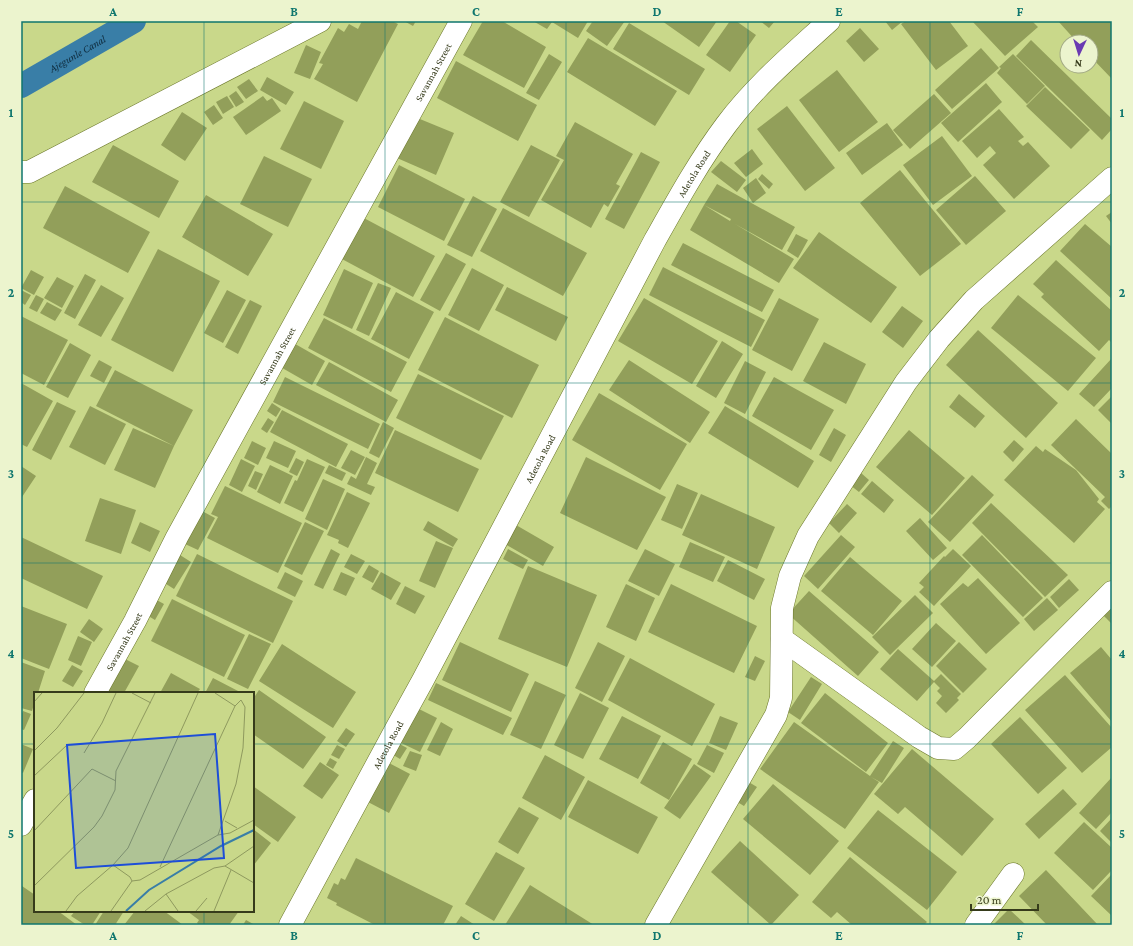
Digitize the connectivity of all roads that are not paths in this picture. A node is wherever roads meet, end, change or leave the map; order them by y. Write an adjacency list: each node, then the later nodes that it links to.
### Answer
1 (320, 21): 4 (street)
2 (461, 21): 8 (street, Savannah Street)
3 (829, 21): 12 (street, Adetola Road)
4 (24, 177)
5 (1112, 178): 7 (street)
6 (1112, 592): 7 (street)
7 (782, 639): 13 (street)
8 (96, 692)
9 (34, 802): 10 (street)
10 (21, 825)
11 (1013, 874): 14 (street)
12 (290, 925)
13 (656, 925)
14 (976, 925)

